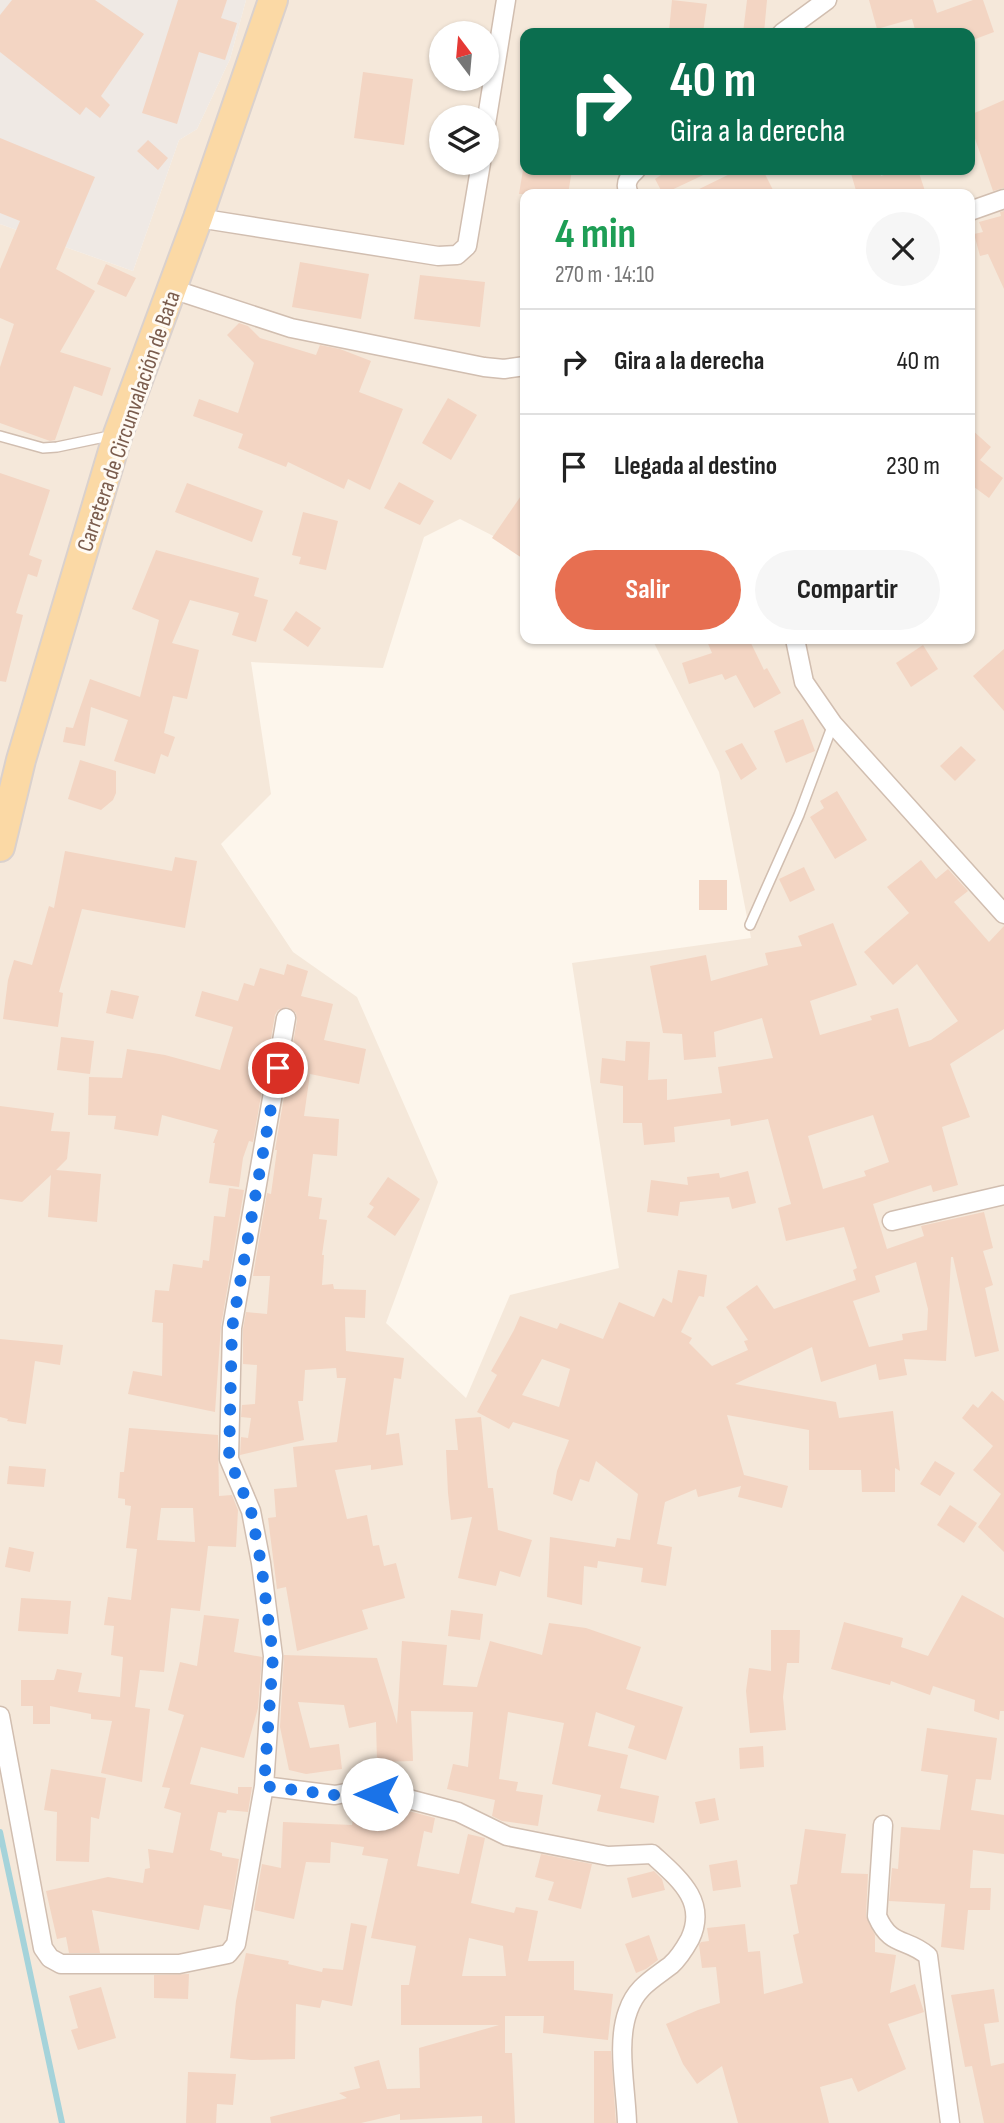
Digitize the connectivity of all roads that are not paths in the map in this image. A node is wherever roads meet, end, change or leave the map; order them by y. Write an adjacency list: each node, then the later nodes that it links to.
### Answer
1 (274, 0): 9 (main road, Carretera de Circunvalación de Bata)
2 (506, 0): 5 (street)
3 (827, 0): 4 (street)
4 (789, 28)
5 (489, 105)
6 (479, 175): 9 (street)
7 (1004, 199): 8 (street)
8 (975, 209)
9 (198, 218): 10 (main road, Carretera de Circunvalación de Bata)
10 (172, 289): 11 (street); 12 (main road, Carretera de Circunvalación de Bata)
11 (520, 367)
12 (118, 434): 13 (lane); 16 (main road, Carretera de Circunvalación de Bata)
13 (0, 436)
14 (796, 644): 15 (street)
15 (832, 724): 17 (street); 18 (lane)
16 (0, 847)
17 (1004, 914)
18 (750, 925)
19 (286, 1018): 23 (street)
20 (1004, 1195): 21 (street)
21 (892, 1221)
22 (0, 1716): 23 (street)
23 (264, 1786): 25 (street)
24 (883, 1825): 26 (street)
25 (627, 2123)
26 (950, 2123)

